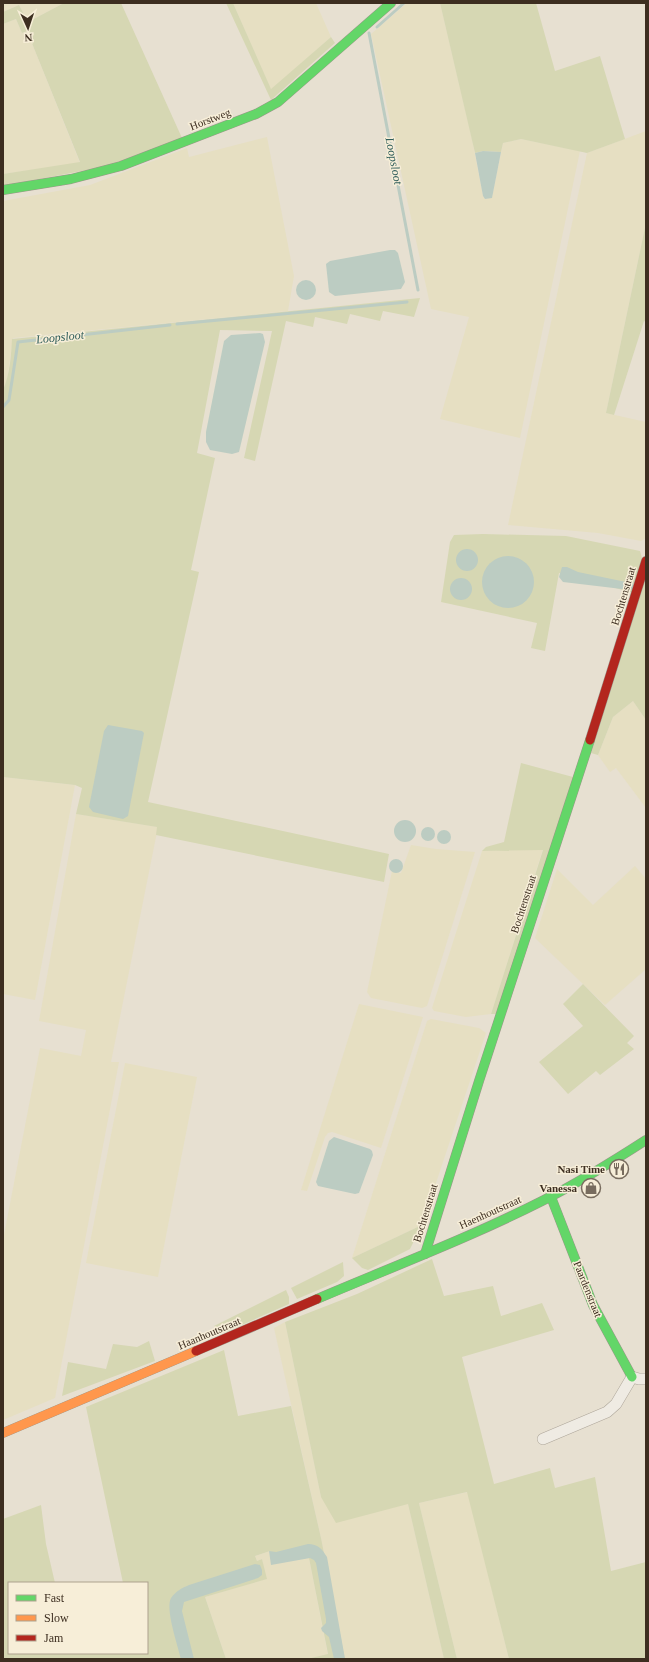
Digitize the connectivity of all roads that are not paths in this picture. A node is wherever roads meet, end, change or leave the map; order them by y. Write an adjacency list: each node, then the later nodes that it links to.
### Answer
1 (391, 3): 2 (street, Horstweg)
2 (3, 190)
3 (646, 561): 6 (street, Bochtenstraat)
4 (646, 1140): 5 (street, Haenhoutstraat)
5 (551, 1197): 6 (street, Haenhoutstraat); 7 (street, Paardenstraat)
6 (425, 1254): 9 (street, Haanhoutstraat)
7 (632, 1376): 8 (street); 10 (street)
8 (646, 1379)
9 (3, 1433)
10 (543, 1439)

